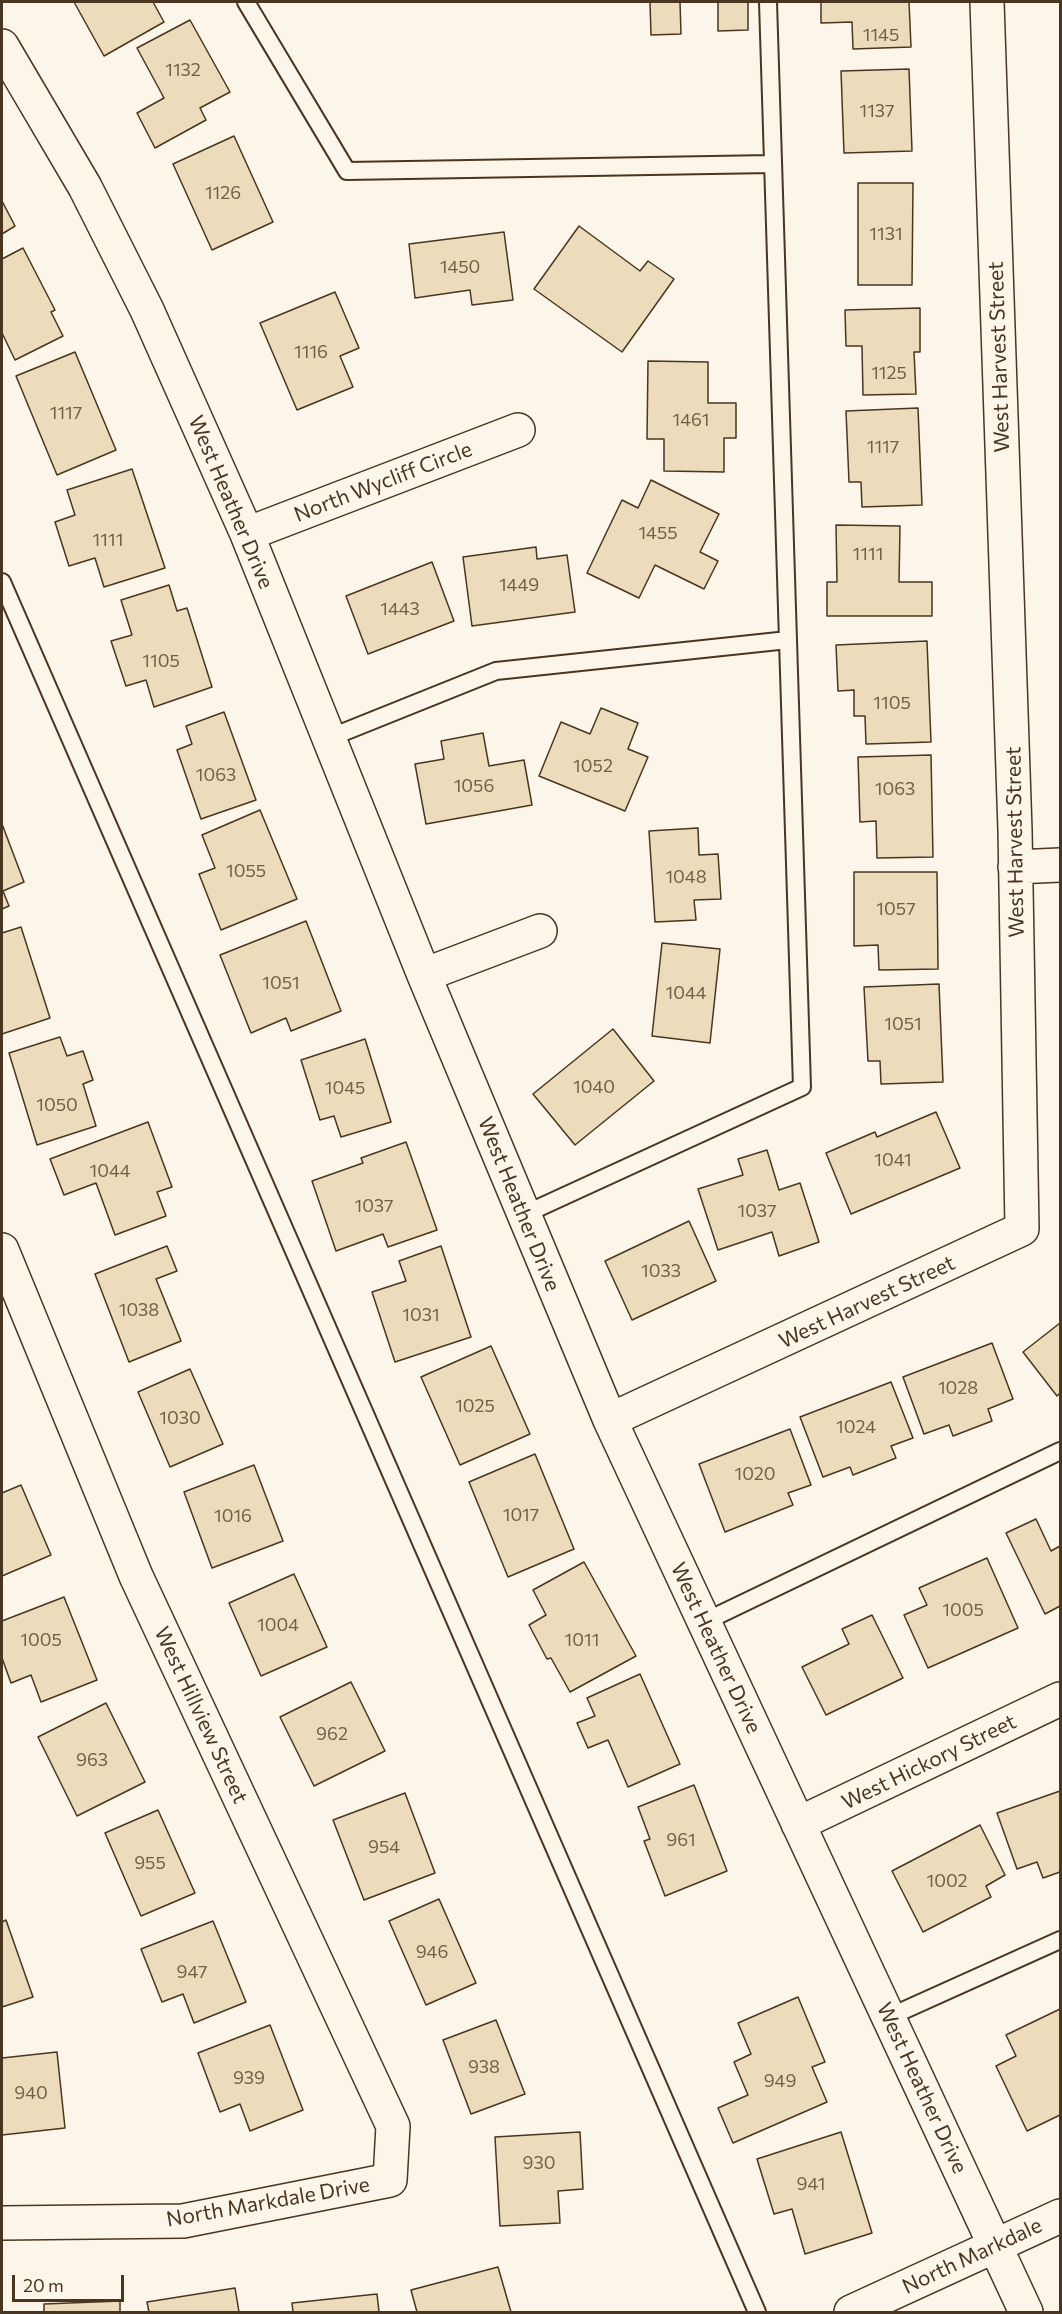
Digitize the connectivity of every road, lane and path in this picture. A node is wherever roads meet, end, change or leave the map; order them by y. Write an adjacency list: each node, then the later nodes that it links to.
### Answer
1 (246, 2): 5 (lane)
2 (768, 2): 5 (lane)
3 (987, 2): 12 (street, West Harvest Street)
4 (2, 46): 7 (street, West Heather Drive)
5 (772, 164): 9 (lane)
6 (518, 430): 7 (street, North Wycliff Circle)
7 (247, 534): 10 (street, West Heather Drive)
8 (2, 582): 29 (lane)
9 (788, 640): 10 (lane); 15 (lane)
10 (329, 738): 14 (street, West Heather Drive)
11 (1060, 866): 12 (street)
12 (1016, 867): 18 (street, West Harvest Street)
13 (540, 931): 14 (street)
14 (424, 975): 15 (street, West Heather Drive)
15 (523, 1215): 18 (street, West Heather Drive)
16 (2, 1250): 17 (street, West Hillview Street)
17 (10, 1296): 25 (street, West Hillview Street)
18 (609, 1420): 20 (street, West Heather Drive)
19 (1060, 1451): 20 (lane)
20 (704, 1622): 22 (street, West Heather Drive)
21 (1060, 1699): 22 (street, West Hickory Street)
22 (798, 1824): 24 (street, West Heather Drive)
23 (1060, 1940): 24 (lane)
24 (889, 2017): 28 (street, West Heather Drive)
25 (390, 2180): 27 (street, North Markdale Drive)
26 (1060, 2216): 28 (street, North Markdale)
27 (2, 2223)
28 (994, 2244): 30 (street, North Markdale); 31 (street, West Heather Drive)
29 (756, 2313)
30 (851, 2313)
31 (1026, 2313)

